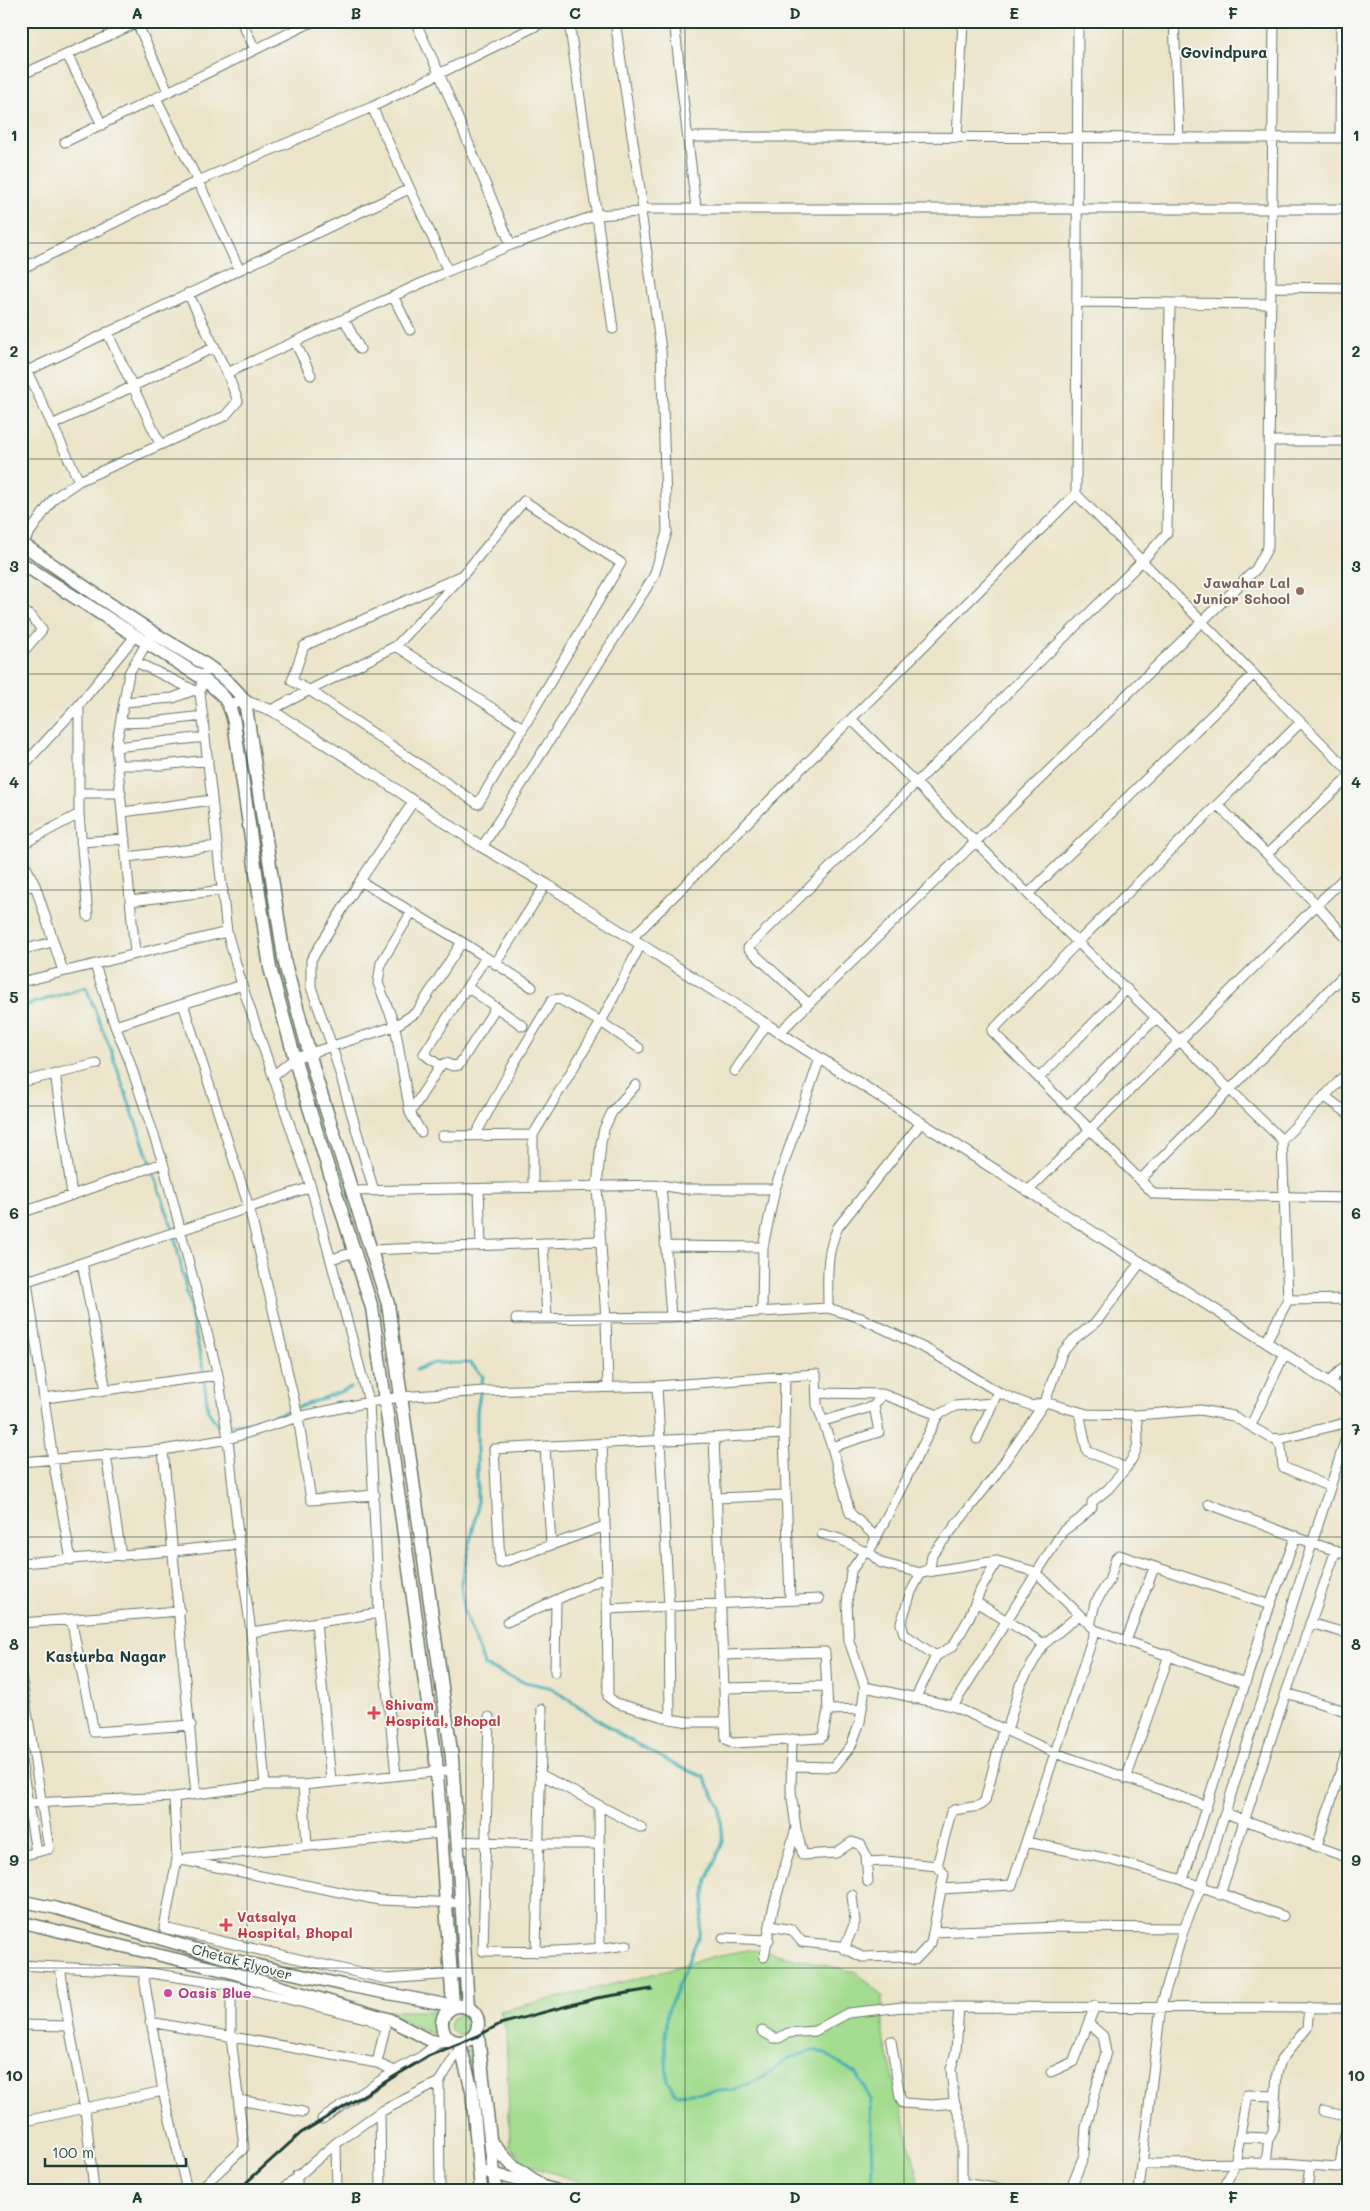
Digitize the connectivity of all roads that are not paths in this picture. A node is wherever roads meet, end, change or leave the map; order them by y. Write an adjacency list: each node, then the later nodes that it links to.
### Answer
1 (241, 21): 14 (street)
2 (314, 21): 14 (street)
3 (415, 21): 16 (street)
4 (546, 21): 16 (street)
5 (569, 21): 36 (street)
6 (615, 21): 35 (street)
7 (674, 21): 22 (street)
8 (964, 21): 23 (street)
9 (1078, 21): 24 (street)
10 (1174, 21): 25 (street)
11 (1274, 21): 26 (street)
12 (139, 22): 15 (street); 18 (street)
13 (1343, 22): 27 (street)
14 (255, 49): 18 (street)
15 (68, 56): 17 (street); 21 (street)
16 (439, 73): 20 (street); 37 (street)
17 (21, 75)
18 (168, 91): 19 (street)
19 (156, 98): 21 (street); 29 (street)
20 (372, 107): 29 (street); 30 (street)
21 (102, 125): 28 (street)
22 (688, 137): 23 (street); 31 (street)
23 (957, 138): 24 (street)
24 (1077, 138): 25 (street); 32 (street)
25 (1179, 138): 26 (street)
26 (1273, 138): 27 (street); 33 (street)
27 (1344, 138)
28 (64, 142)
29 (198, 181): 38 (street); 39 (street)
30 (409, 189): 39 (street); 40 (street)
31 (696, 208): 32 (street); 35 (street)
32 (1077, 208): 33 (street); 45 (street)
33 (1272, 208): 34 (street); 41 (street)
34 (1349, 209)
35 (642, 210): 36 (street); 112 (street)
36 (597, 215): 37 (street); 49 (street)
37 (511, 245): 40 (street)
38 (21, 269)
39 (238, 269): 43 (street)
40 (448, 271): 44 (street)
41 (1271, 287): 42 (street); 47 (street)
42 (1349, 288)
43 (188, 293): 51 (street); 53 (street)
44 (393, 296): 48 (street); 50 (street)
45 (1076, 302): 46 (street); 65 (street)
46 (1170, 304): 47 (street); 67 (street)
47 (1271, 304): 61 (street)
48 (344, 319): 52 (street); 54 (street)
49 (614, 328)
50 (410, 330)
51 (108, 332): 56 (street); 59 (street)
52 (295, 342): 57 (street); 58 (street)
53 (215, 347): 57 (street); 59 (street)
54 (360, 349)
55 (21, 359): 56 (street)
56 (27, 370): 60 (street)
57 (228, 373): 63 (street)
58 (311, 374)
59 (133, 386): 60 (street); 63 (street)
60 (52, 425): 64 (street)
61 (1270, 441): 62 (street); 71 (street)
62 (1349, 441)
63 (160, 444): 64 (street)
64 (79, 481): 66 (street)
65 (1076, 494): 67 (street); 88 (street)
66 (22, 544): 73 (main road)
67 (1142, 562): 71 (street); 99 (street)
68 (21, 563): 72 (main road)
69 (463, 575): 74 (street); 80 (street); 91 (street)
70 (21, 610): 75 (street)
71 (1202, 622): 78 (street); 109 (street)
72 (136, 635): 73 (main road); 85 (street)
73 (150, 638): 76 (street); 77 (main road); 79 (main road)
74 (396, 646): 80 (street); 91 (street)
75 (21, 654)
76 (136, 662): 81 (street); 83 (street)
77 (209, 666): 79 (street); 82 (main road)
78 (1254, 674): 89 (street); 122 (street)
79 (202, 678): 81 (street); 84 (main road)
80 (309, 690): 86 (street); 91 (street)
81 (197, 691): 83 (street); 87 (street)
82 (245, 700): 84 (street); 86 (street); 159 (main road)
83 (124, 702): 90 (street)
84 (230, 704): 160 (main road)
85 (79, 705): 96 (street); 101 (street)
86 (271, 710): 103 (street)
87 (203, 716): 90 (street); 92 (street)
88 (851, 719): 99 (street); 128 (street)
89 (1301, 722): 97 (street); 104 (street)
90 (120, 723): 93 (street)
91 (523, 728)
92 (205, 737): 93 (street); 94 (street)
93 (116, 747): 95 (street)
94 (208, 760): 95 (street); 102 (street)
95 (118, 765): 100 (street)
96 (21, 768)
97 (1349, 771)
98 (1349, 777): 113 (street)
99 (915, 784): 109 (street); 147 (street)
100 (121, 792): 101 (street); 105 (street)
101 (80, 793): 106 (street)
102 (212, 800): 105 (street); 111 (street)
103 (413, 802): 112 (street); 117 (street)
104 (1218, 805): 113 (street); 132 (street)
105 (123, 812): 107 (street)
106 (79, 814): 108 (street); 110 (street)
107 (125, 839): 108 (street); 115 (street)
108 (81, 842): 126 (street)
109 (975, 842): 122 (street); 147 (street)
110 (21, 845)
111 (218, 846): 115 (street); 121 (street)
112 (482, 847): 118 (street)
113 (1267, 854): 124 (street)
114 (21, 857): 119 (street)
115 (127, 857): 123 (street)
116 (1349, 873): 124 (street)
117 (360, 881): 125 (street); 157 (street)
118 (546, 884): 128 (street); 137 (street)
119 (35, 886): 120 (street); 130 (street)
120 (21, 889)
121 (223, 890): 123 (street); 127 (street)
122 (1028, 894): 132 (street)
123 (131, 901): 135 (street)
124 (1317, 905): 129 (street); 156 (street)
125 (411, 912): 131 (street); 153 (street)
126 (88, 916)
127 (226, 932): 135 (street); 142 (street)
128 (632, 938): 133 (street)
129 (1349, 941)
130 (53, 942): 134 (street); 140 (street)
131 (462, 942): 136 (street); 153 (street)
132 (1078, 942): 145 (street); 168 (street)
133 (641, 944): 150 (street); 151 (street)
134 (21, 950)
135 (135, 953): 138 (street)
136 (485, 959): 137 (street); 143 (street)
137 (494, 964): 144 (street)
138 (95, 965): 140 (street); 152 (street)
139 (1349, 970): 171 (street)
140 (63, 971): 141 (street)
141 (21, 982)
142 (242, 985): 146 (street); 167 (street)
143 (467, 987): 148 (street); 163 (street)
144 (532, 987)
145 (1127, 990): 149 (street); 168 (street)
146 (183, 1004): 152 (street); 197 (street)
147 (809, 1004): 155 (street)
148 (496, 1007): 154 (street); 163 (street)
149 (1156, 1018): 156 (street); 173 (street)
150 (601, 1022): 158 (street); 179 (street); 180 (street)
151 (767, 1024): 155 (street); 164 (street)
152 (115, 1026): 183 (street)
153 (395, 1026): 157 (street); 174 (street)
154 (523, 1026)
155 (780, 1032): 161 (street)
156 (1180, 1041): 171 (street); 177 (street)
157 (332, 1046): 159 (street); 192 (street)
158 (639, 1048)
159 (310, 1053): 160 (street); 191 (main road)
160 (295, 1058): 167 (street); 206 (main road)
161 (820, 1058): 176 (street); 190 (street)
162 (97, 1064): 166 (street)
163 (440, 1066): 174 (street)
164 (735, 1071)
165 (1349, 1071): 172 (street)
166 (55, 1073): 169 (street); 194 (street)
167 (274, 1075): 186 (street)
168 (1038, 1078): 173 (street)
169 (21, 1082)
170 (636, 1085): 187 (street)
171 (1230, 1090): 182 (street); 184 (street)
172 (1324, 1096): 175 (street); 182 (street)
173 (1067, 1107): 177 (street)
174 (410, 1113): 178 (street)
175 (1349, 1114)
176 (921, 1123): 193 (street); 214 (street)
177 (1089, 1130): 184 (street); 193 (street)
178 (421, 1132)
179 (476, 1134): 180 (street); 181 (street)
180 (533, 1135): 188 (street)
181 (442, 1136)
182 (1282, 1140): 195 (street)
183 (163, 1163): 194 (street); 199 (street)
184 (1141, 1179): 195 (street)
185 (661, 1185): 187 (street); 190 (street); 203 (street)
186 (311, 1187): 197 (street); 207 (street)
187 (597, 1187): 188 (street); 200 (street)
188 (533, 1188): 189 (street)
189 (479, 1189): 192 (street); 202 (street)
190 (775, 1189): 204 (street)
191 (352, 1191): 192 (street); 205 (main road)
192 (374, 1191)
193 (1028, 1191): 209 (street)
194 (72, 1195): 198 (street)
195 (1284, 1198): 196 (street); 213 (street)
196 (1349, 1198)
197 (249, 1207): 199 (street); 243 (street)
198 (21, 1213)
199 (180, 1230): 210 (street); 223 (street)
200 (600, 1241): 201 (street); 219 (street)
201 (543, 1243): 202 (street); 218 (street)
202 (481, 1246): 205 (street)
203 (664, 1246): 204 (street); 216 (street)
204 (763, 1247): 215 (street)
205 (370, 1250): 233 (main road)
206 (355, 1252): 207 (street); 235 (main road)
207 (331, 1259): 236 (street)
208 (21, 1261): 211 (street)
209 (1141, 1262): 220 (street); 237 (street)
210 (82, 1264): 211 (street); 228 (street)
211 (24, 1282): 234 (street)
212 (1349, 1299): 213 (street)
213 (1288, 1300): 220 (street)
214 (828, 1308): 215 (street); 229 (street)
215 (762, 1312): 216 (street)
216 (671, 1317): 219 (street)
217 (516, 1319): 218 (street)
218 (547, 1319): 219 (street)
219 (606, 1319): 227 (street)
220 (1266, 1342): 221 (street)
221 (1284, 1354): 225 (street); 246 (street)
222 (1349, 1367): 225 (street)
223 (218, 1375): 228 (street); 250 (street)
224 (786, 1375): 226 (street); 230 (street); 248 (street)
225 (1329, 1382): 232 (street)
226 (657, 1386): 227 (street); 253 (street)
227 (608, 1388): 233 (street)
228 (106, 1390): 234 (street)
229 (998, 1391): 237 (street); 238 (street)
230 (817, 1393): 231 (street); 244 (street)
231 (882, 1394): 239 (street); 241 (street)
232 (1349, 1395)
233 (400, 1397): 235 (street); 334 (main road)
234 (45, 1398): 259 (street)
235 (385, 1399): 236 (street); 335 (main road)
236 (369, 1402): 243 (street); 263 (street)
237 (1045, 1402): 240 (street); 284 (street)
238 (993, 1403): 241 (street); 251 (street)
239 (874, 1406): 244 (street); 256 (street)
240 (1079, 1412): 242 (street); 261 (street)
241 (938, 1415): 269 (street)
242 (1136, 1415): 246 (street); 261 (street)
243 (298, 1417): 250 (street); 263 (street)
244 (824, 1421): 256 (street)
245 (1349, 1422): 252 (street)
246 (1249, 1424): 252 (street)
247 (1349, 1429): 262 (street)
248 (784, 1434): 249 (street); 264 (street)
249 (714, 1438): 253 (street); 265 (street)
250 (228, 1439): 257 (street); 272 (street)
251 (978, 1439)
252 (1276, 1439): 262 (street)
253 (658, 1440): 254 (street); 292 (street)
254 (602, 1443): 255 (street); 267 (street)
255 (545, 1446): 273 (street); 273 (street)
256 (832, 1447): 269 (street)
257 (163, 1450): 258 (street); 276 (street)
258 (106, 1454): 259 (street); 278 (street)
259 (53, 1460): 260 (street); 279 (street)
260 (21, 1462)
261 (1126, 1468): 283 (street)
262 (1330, 1487): 271 (street)
263 (375, 1495): 295 (street)
264 (786, 1495): 265 (street); 288 (street)
265 (717, 1498): 290 (street)
266 (1209, 1504): 270 (street)
267 (605, 1526): 273 (street); 285 (street)
268 (822, 1534): 275 (street)
269 (875, 1536): 275 (street)
270 (1296, 1536): 271 (street); 291 (street)
271 (1312, 1543): 274 (street); 349 (street)
272 (238, 1544): 276 (street); 304 (street)
273 (551, 1544)
274 (1336, 1550): 277 (street); 302 (street)
275 (867, 1551): 284 (street); 315 (street)
276 (174, 1552): 278 (street); 294 (street)
277 (1349, 1555)
278 (121, 1556): 279 (street)
279 (71, 1560): 281 (street)
280 (997, 1561): 283 (street); 284 (street); 289 (street)
281 (21, 1563)
282 (1154, 1568): 291 (street); 303 (street); 306 (street)
283 (1036, 1572): 296 (street); 301 (street)
284 (921, 1573): 310 (street)
285 (607, 1577): 287 (street); 293 (street)
286 (819, 1599): 288 (street)
287 (556, 1600): 299 (street); 311 (street)
288 (790, 1600): 290 (street)
289 (976, 1602): 301 (street); 310 (street)
290 (721, 1604): 292 (street); 308 (street)
291 (1270, 1605): 313 (street)
292 (669, 1606): 293 (street); 325 (street)
293 (607, 1609): 325 (street)
294 (180, 1611): 297 (street); 327 (street)
295 (379, 1613): 298 (street); 337 (street)
296 (1079, 1615): 303 (street); 307 (street)
297 (71, 1619): 300 (street); 327 (street)
298 (316, 1622): 304 (street); 339 (street)
299 (507, 1622)
300 (21, 1623)
301 (1012, 1623): 307 (street); 321 (street)
302 (1310, 1623): 305 (street); 317 (street)
303 (1092, 1628): 306 (street); 331 (street)
304 (251, 1632): 341 (street)
305 (1349, 1634)
306 (1126, 1640): 309 (street)
307 (1044, 1644): 328 (street)
308 (723, 1655): 314 (street); 316 (street)
309 (1169, 1655): 313 (street); 338 (street)
310 (936, 1656): 318 (street)
311 (555, 1672)
312 (21, 1675): 345 (street)
313 (1245, 1683): 348 (street)
314 (826, 1686): 316 (street); 322 (street)
315 (865, 1687): 318 (street); 320 (street)
316 (724, 1688): 326 (street)
317 (1286, 1693): 323 (street); 350 (street)
318 (915, 1698): 321 (street)
319 (542, 1709): 336 (street)
320 (862, 1709): 322 (street); 333 (street)
321 (959, 1709): 328 (street)
322 (828, 1710): 329 (street)
323 (1349, 1712)
324 (489, 1717): 356 (street)
325 (670, 1719): 326 (street)
326 (725, 1722): 329 (street)
327 (190, 1725): 343 (street)
328 (1005, 1730): 331 (street); 366 (street)
329 (792, 1739): 333 (street)
330 (1349, 1744): 360 (street)
331 (1055, 1753): 338 (street); 355 (street)
332 (21, 1761): 342 (street)
333 (791, 1766): 351 (street)
334 (453, 1770): 335 (street); 354 (main road)
335 (437, 1771): 337 (street); 353 (main road)
336 (540, 1774): 347 (street); 357 (street)
337 (396, 1775): 339 (street)
338 (1126, 1778): 348 (street)
339 (331, 1781): 340 (street)
340 (303, 1784): 341 (street); 359 (street)
341 (265, 1785): 343 (street)
342 (24, 1789): 346 (street)
343 (196, 1795): 344 (street)
344 (174, 1797): 345 (street); 364 (street)
345 (43, 1803): 346 (street); 361 (street)
346 (29, 1804): 361 (street)
347 (599, 1804): 352 (street); 358 (street)
348 (1207, 1806): 367 (street)
349 (1226, 1813): 350 (street); 369 (street)
350 (1246, 1821): 360 (street); 372 (street)
351 (796, 1825): 365 (street); 378 (street)
352 (642, 1828)
353 (441, 1833): 359 (street); 374 (main road)
354 (457, 1841): 356 (street); 375 (main road)
355 (1026, 1842): 367 (street); 370 (street)
356 (485, 1843): 357 (street); 385 (street)
357 (539, 1844): 358 (street); 387 (street)
358 (600, 1844): 384 (street)
359 (307, 1845): 364 (street)
360 (1318, 1846): 363 (street)
361 (36, 1852): 362 (street)
362 (21, 1856)
363 (1349, 1858)
364 (177, 1859): 374 (street); 394 (street)
365 (867, 1862): 366 (street); 368 (street)
366 (938, 1866): 370 (street)
367 (1183, 1880): 369 (street)
368 (868, 1882)
369 (1201, 1888): 372 (street); 379 (street)
370 (940, 1889): 380 (street)
371 (852, 1895): 388 (street)
372 (1220, 1895): 376 (street)
373 (21, 1901): 396 (main road, Chetak Flyover)
374 (447, 1902): 375 (street); 394 (main road)
375 (461, 1902): 386 (main road)
376 (1283, 1916)
377 (21, 1922): 411 (main road, Chetak Flyover)
378 (771, 1926): 382 (street); 388 (street)
379 (1184, 1928): 380 (street); 398 (street)
380 (933, 1932): 388 (street)
381 (723, 1938): 382 (street)
382 (769, 1940): 389 (street)
383 (627, 1945): 384 (street)
384 (600, 1949): 387 (street)
385 (482, 1951): 386 (street); 387 (street)
386 (465, 1952): 393 (main road)
387 (536, 1952)
388 (851, 1952)
389 (764, 1957)
390 (21, 1965): 391 (street)
391 (60, 1967): 392 (street); 406 (street)
392 (143, 1972): 395 (street); 403 (street)
393 (466, 1973): 394 (street); 401 (main road)
394 (451, 1975): 396 (main road)
395 (231, 1985): 409 (street); 412 (street)
396 (453, 2006): 401 (main road); 411 (main road)
397 (1095, 2006): 398 (street); 399 (street); 404 (street)
398 (1161, 2006): 400 (street); 433 (street)
399 (959, 2007): 407 (street); 419 (street)
400 (1309, 2007): 402 (street); 417 (street)
401 (468, 2008): 408 (main road)
402 (1349, 2008)
403 (150, 2022): 409 (street); 416 (street)
404 (1089, 2024): 414 (street); 454 (street)
405 (21, 2025): 406 (street)
406 (69, 2026): 420 (street)
407 (762, 2031)
408 (476, 2032): 411 (main road); 430 (main road)
409 (231, 2038): 412 (street); 418 (street)
410 (891, 2042): 419 (street)
411 (452, 2043): 413 (street); 415 (street); 437 (main road)
412 (378, 2063): 413 (street)
413 (395, 2071): 425 (street)
414 (1051, 2072)
415 (440, 2082): 423 (street); 452 (street)
416 (163, 2090): 420 (street); 446 (street)
417 (1275, 2096): 428 (street); 429 (street)
418 (239, 2100): 422 (street); 447 (street)
419 (955, 2103): 441 (street)
420 (85, 2109): 426 (street); 445 (street)
421 (1323, 2111): 424 (street)
422 (303, 2112)
423 (380, 2112): 431 (street); 451 (street)
424 (1349, 2117)
425 (322, 2118)
426 (21, 2122)
427 (1349, 2122): 436 (street)
428 (1241, 2137): 429 (street); 434 (street)
429 (1269, 2138): 432 (street)
430 (491, 2142): 438 (main road); 440 (main road)
431 (336, 2143): 439 (street); 450 (street)
432 (1266, 2163): 434 (street); 435 (street)
433 (1142, 2164): 434 (street); 455 (street)
434 (1235, 2164): 456 (street)
435 (1310, 2165): 436 (street); 457 (street)
436 (1344, 2168)
437 (479, 2170): 438 (main road); 442 (main road)
438 (495, 2172): 440 (main road); 443 (main road)
439 (297, 2176): 448 (street); 449 (street)
440 (542, 2186): 453 (main road)
441 (962, 2187): 444 (street)
442 (480, 2188): 443 (main road)
443 (498, 2189)
444 (1001, 2189)
445 (94, 2190)
446 (188, 2190)
447 (199, 2190)
448 (282, 2190)
449 (297, 2190)
450 (337, 2190)
451 (382, 2190)
452 (440, 2190)
453 (556, 2190)
454 (1070, 2190)
455 (1139, 2190)
456 (1223, 2190)
457 (1307, 2190)

